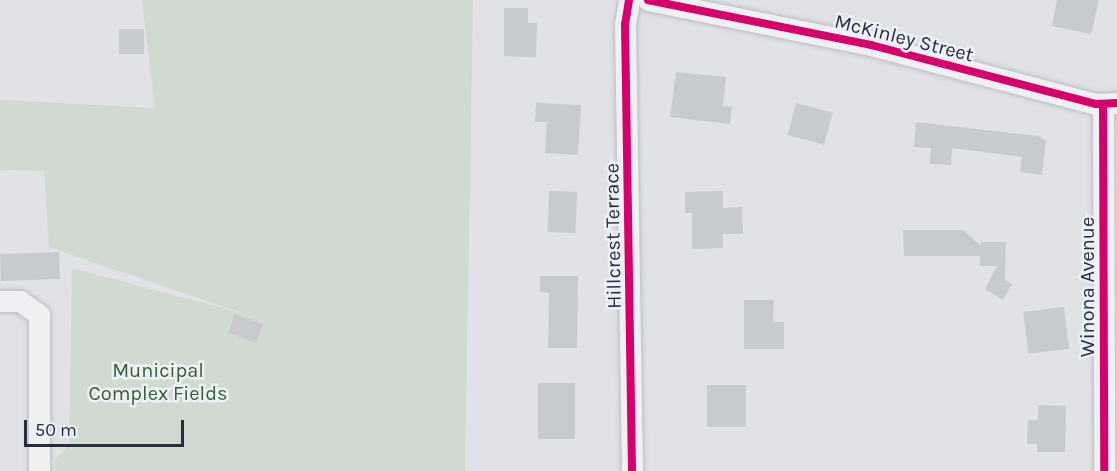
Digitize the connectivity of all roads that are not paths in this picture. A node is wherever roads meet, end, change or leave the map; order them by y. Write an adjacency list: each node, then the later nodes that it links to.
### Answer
1 (629, 0): 6 (street, Hillcrest Terrace)
2 (648, 0): 3 (street, McKinley Street)
3 (1110, 103): 7 (street, Winona Avenue)
4 (0, 302): 5 (street)
5 (39, 471)
6 (632, 471)
7 (1104, 471)

